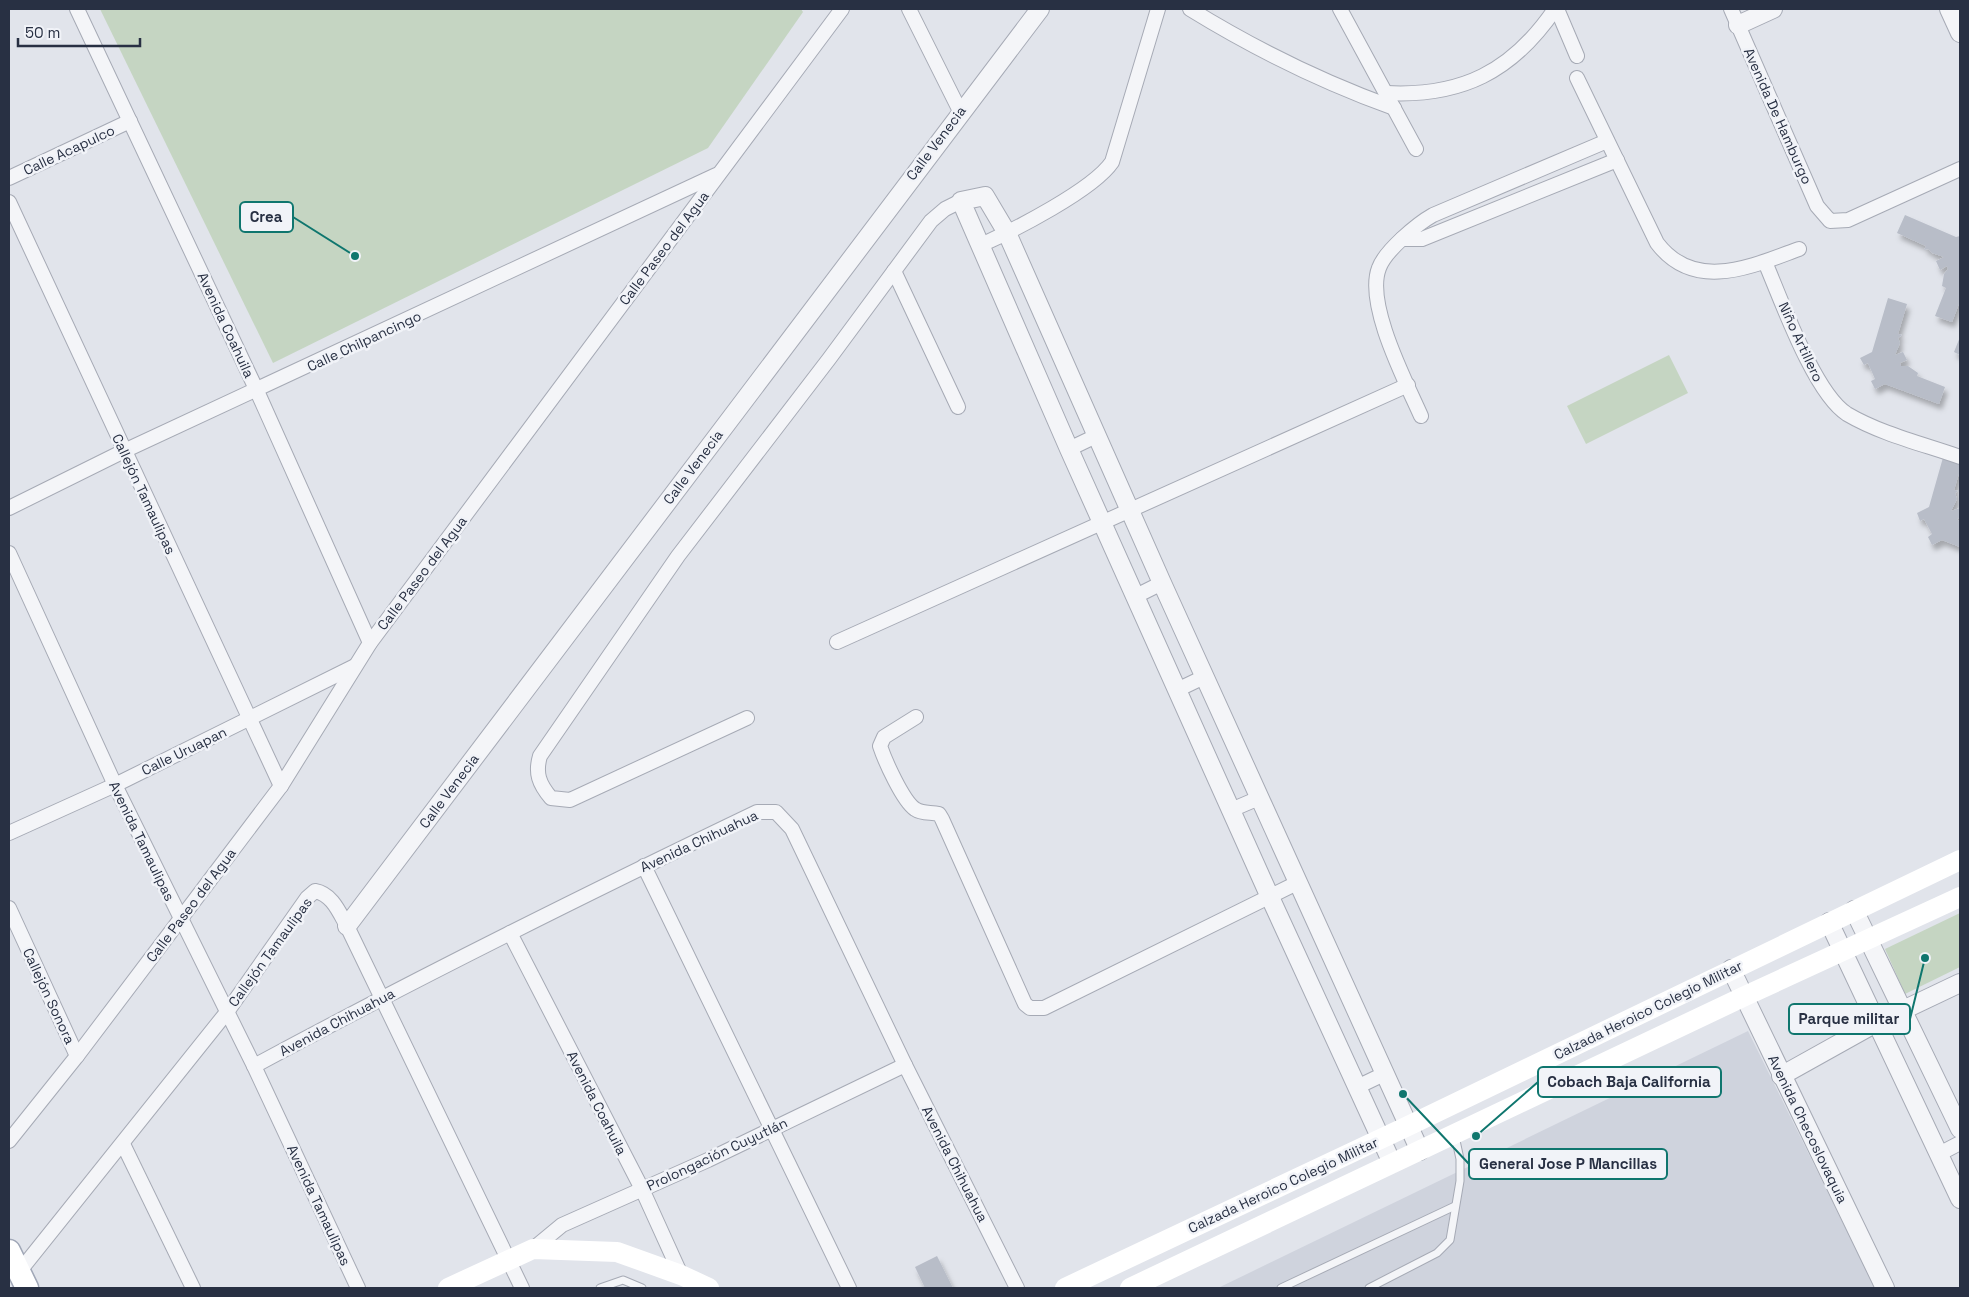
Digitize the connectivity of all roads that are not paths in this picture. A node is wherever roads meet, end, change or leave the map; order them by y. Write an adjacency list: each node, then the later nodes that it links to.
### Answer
1 (77, 9): 19 (street, Avenida Coahuila)
2 (842, 9): 24 (street, Calle Paseo del Agua)
3 (909, 9): 18 (street)
4 (1040, 9): 18 (street, Calle Venecia)
5 (1158, 9): 28 (street)
6 (1190, 9): 17 (street)
7 (1340, 9): 16 (street)
8 (1556, 9): 14 (street); 16 (street)
9 (1731, 9): 12 (street, Avenida De Hamburgo)
10 (1774, 9): 12 (street)
11 (1949, 9): 13 (street)
12 (1738, 25): 23 (street, Avenida De Hamburgo)
13 (1960, 33)
14 (1577, 56)
15 (1577, 78): 20 (street)
16 (1386, 93): 17 (street)
17 (1394, 108): 21 (street)
18 (960, 111): 70 (street, Calle Venecia)
19 (130, 121): 25 (street, Calle Acapulco); 35 (street, Avenida Coahuila)
20 (1608, 141): 22 (street); 29 (street)
21 (1416, 149)
22 (1617, 160): 29 (street); 32 (street)
23 (1960, 169)
24 (719, 174): 35 (street, Calle Chilpancingo); 49 (street, Calle Paseo del Agua)
25 (9, 178)
26 (961, 201): 28 (street); 30 (street); 33 (street)
27 (9, 202): 40 (street, Callejón Tamaulipas)
28 (1007, 233): 30 (street); 38 (street)
29 (1402, 239): 34 (street)
30 (981, 245): 39 (street)
31 (1800, 249): 32 (street)
32 (1765, 262): 41 (street, Niño Artillero)
33 (894, 271): 36 (street); 54 (street)
34 (1408, 385): 37 (street); 43 (street)
35 (256, 391): 40 (street, Calle Chilpancingo); 49 (street, Avenida Coahuila)
36 (958, 407)
37 (1422, 416)
38 (1096, 436): 39 (street); 43 (street)
39 (1069, 449): 44 (street)
40 (124, 451): 42 (street, Calle Chilpancingo); 55 (street, Callejón Tamaulipas)
41 (1960, 457)
42 (9, 508)
43 (1130, 512): 44 (street); 46 (street)
44 (1103, 523): 47 (street); 48 (street)
45 (9, 553): 56 (street, Avenida Tamaulipas)
46 (1162, 583): 47 (street); 51 (street)
47 (1136, 596): 52 (street)
48 (836, 642)
49 (370, 643): 50 (street, Calle Paseo del Agua)
50 (356, 666): 55 (street, Calle Uruapan); 57 (street, Calle Paseo del Agua)
51 (1204, 677): 52 (street); 58 (street)
52 (1177, 690): 59 (street)
53 (916, 717): 64 (street)
54 (747, 718)
55 (249, 719): 56 (street, Calle Uruapan); 57 (street, Callejón Tamaulipas)
56 (115, 785): 60 (street, Calle Uruapan); 68 (street, Avenida Tamaulipas)
57 (281, 786): 68 (street, Calle Paseo del Agua)
58 (1259, 798): 59 (street); 63 (street)
59 (1231, 810): 64 (street)
60 (9, 833)
61 (1960, 860): 67 (main road, Calzada Heroico Colegio Militar)
62 (644, 866): 71 (street, Avenida Chihuahua); 82 (street, Avenida Chihuahua); 88 (street)
63 (1297, 882): 64 (street); 84 (street)
64 (1268, 895): 86 (street)
65 (1960, 897): 72 (main road, Calzada Heroico Colegio Militar)
66 (9, 908): 81 (street, Callejón Sonora)
67 (1854, 910): 69 (main road, Calzada Heroico Colegio Militar); 72 (street)
68 (180, 920): 79 (street, Avenida Tamaulipas); 81 (street, Calle Paseo del Agua)
69 (1829, 922): 73 (street); 74 (main road, Calzada Heroico Colegio Militar)
70 (347, 926): 77 (street, Callejón Tamaulipas); 79 (street, Callejón Tamaulipas)
71 (510, 933): 77 (street, Avenida Chihuahua); 98 (street, Avenida Coahuila)
72 (1868, 939): 73 (main road, Calzada Heroico Colegio Militar); 78 (street)
73 (1842, 951): 76 (main road, Calzada Heroico Colegio Militar); 80 (street)
74 (1731, 969): 76 (street, Avenida Checoslovaquia); 87 (main road, Calzada Heroico Colegio Militar)
75 (1960, 982): 78 (street)
76 (1745, 996): 85 (street, Avenida Checoslovaquia); 90 (main road, Calzada Heroico Colegio Militar)
77 (382, 998): 83 (street, Avenida Chihuahua); 103 (street, Callejón Tamaulipas)
78 (1902, 1010): 80 (street); 89 (street)
79 (227, 1012): 83 (street, Avenida Tamaulipas); 94 (street, Callejón Tamaulipas)
80 (1876, 1023): 85 (street); 96 (street)
81 (77, 1056): 92 (street, Calle Paseo del Agua)
82 (905, 1064): 88 (street, Prolongación Cuyutlán); 114 (street, Avenida Chihuahua)
83 (254, 1066): 107 (street, Avenida Tamaulipas)
84 (1384, 1074): 86 (street); 87 (street)
85 (1781, 1076): 119 (street, Avenida Checoslovaquia)
86 (1357, 1087): 91 (street)
87 (1408, 1126): 91 (main road, Calzada Heroico Colegio Militar); 95 (street)
88 (772, 1129): 98 (street, Prolongación Cuyutlán); 113 (street)
89 (1960, 1129)
90 (1455, 1133): 95 (main road, Calzada Heroico Colegio Militar); 100 (lane)
91 (1381, 1139): 97 (street); 115 (main road, Calzada Heroico Colegio Militar)
92 (9, 1141)
93 (1960, 1143): 96 (street)
94 (122, 1144): 104 (street, Callejón Tamaulipas); 106 (street)
95 (1420, 1151): 97 (main road, Calzada Heroico Colegio Militar)
96 (1939, 1154): 99 (street)
97 (1392, 1163): 116 (main road, Calzada Heroico Colegio Militar)
98 (642, 1189): 101 (street, Prolongación Cuyutlán); 105 (street, Avenida Coahuila)
99 (1960, 1199)
100 (1455, 1206): 117 (lane); 118 (lane)
101 (533, 1249): 103 (main road); 105 (main road)
102 (9, 1251): 104 (main road)
103 (508, 1260): 108 (main road); 109 (street, Callejón Tamaulipas)
104 (20, 1280)
105 (684, 1282): 112 (main road)
106 (192, 1288)
107 (358, 1288)
108 (448, 1288)
109 (522, 1288)
110 (600, 1288): 111 (lane)
111 (642, 1288)
112 (709, 1288)
113 (849, 1288)
114 (1017, 1288)
115 (1065, 1288)
116 (1130, 1288)
117 (1281, 1288)
118 (1369, 1288)
119 (1884, 1288)

